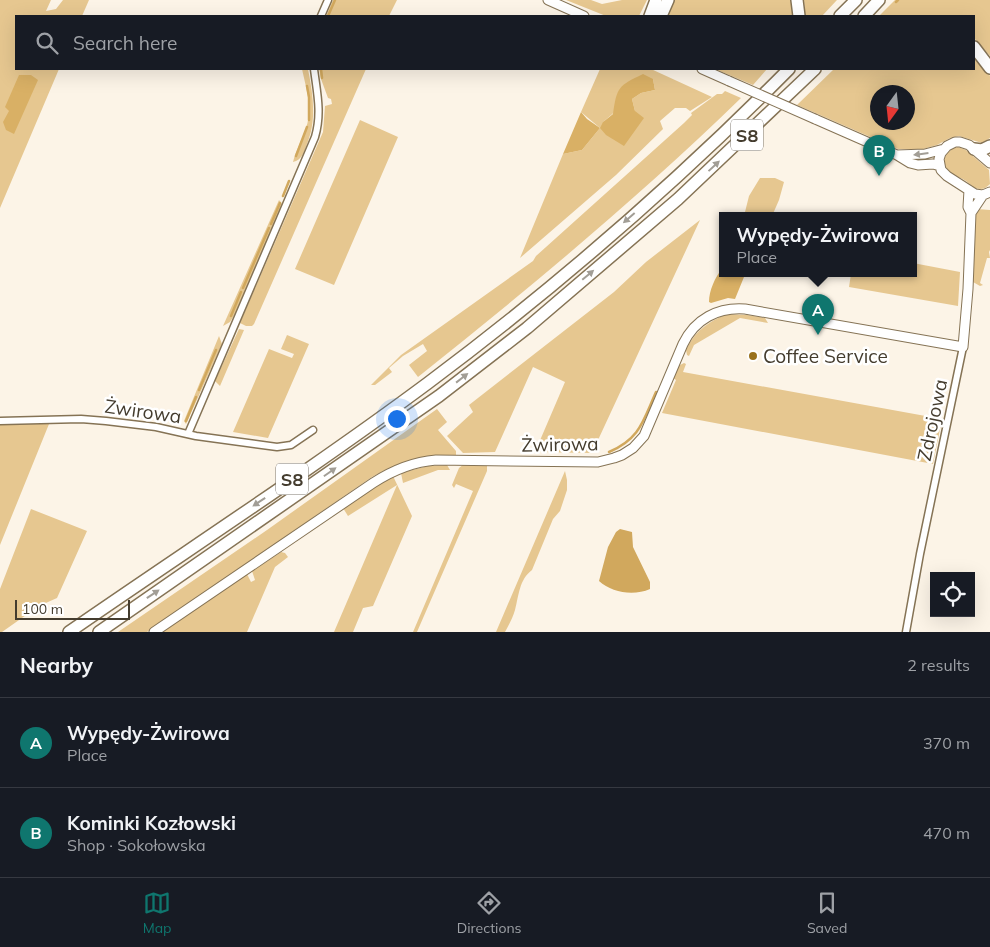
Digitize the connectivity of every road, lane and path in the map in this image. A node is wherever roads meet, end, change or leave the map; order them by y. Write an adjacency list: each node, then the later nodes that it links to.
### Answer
1 (328, 0): 8 (street)
2 (548, 0): 9 (street)
3 (656, 0): 10 (highway)
4 (668, 0): 11 (highway)
5 (797, 0): 12 (highway)
6 (856, 0): 13 (highway)
7 (879, 0): 14 (highway)
8 (321, 15)
9 (582, 15)
10 (650, 15)
11 (661, 15)
12 (799, 15)
13 (841, 15)
14 (865, 15)
15 (975, 48): 16 (highway)
16 (990, 68)
17 (314, 70): 35 (street)
18 (704, 70): 26 (street, bridge)
19 (782, 70): 22 (highway)
20 (788, 70): 22 (highway, S8)
21 (814, 70): 37 (highway, S8, one-way to 21)
22 (775, 83): 36 (highway, S8, one-way to 36)
23 (990, 146): 24 (highway)
24 (974, 148): 25 (street); 27 (street)
25 (944, 149): 26 (street, one-way to 26); 28 (street)
26 (897, 155): 28 (street)
27 (990, 163)
28 (940, 166): 29 (street)
29 (969, 190): 30 (street); 31 (street, Zdrojowa)
30 (987, 195): 31 (street)
31 (971, 213): 32 (street, Zdrojowa)
32 (963, 347): 38 (street, Żwirowa); 39 (street, Zdrojowa)
33 (0, 420): 35 (street, Żwirowa)
34 (313, 430): 35 (street, Żwirowa)
35 (188, 434)
36 (68, 632)
37 (99, 632)
38 (154, 632)
39 (906, 632)

